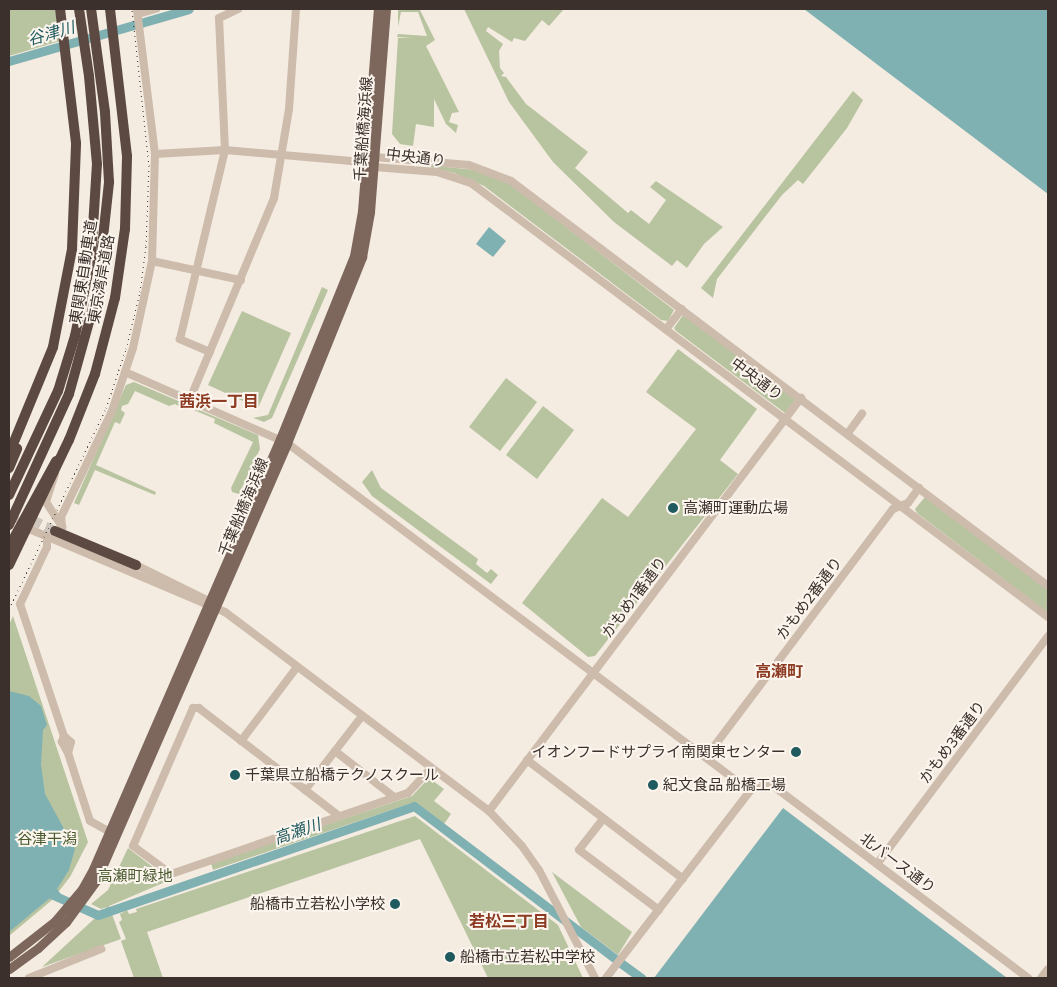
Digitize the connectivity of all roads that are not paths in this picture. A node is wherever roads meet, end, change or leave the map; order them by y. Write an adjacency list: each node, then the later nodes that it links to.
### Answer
1 (60, 9): 20 (highway)
2 (79, 9): 34 (highway, 東関東自動車道)
3 (91, 9): 38 (highway, 東関東自動車道)
4 (156, 9): 10 (street)
5 (238, 9): 11 (street)
6 (296, 9): 13 (street)
7 (378, 9): 14 (main road, 千葉船橋海浜線)
8 (386, 9): 14 (main road, 千葉船橋海浜線)
9 (111, 10): 30 (highway, 東京湾岸道路)
10 (138, 11): 12 (street)
11 (225, 150): 12 (street); 13 (street); 16 (street)
12 (155, 154): 15 (street)
13 (284, 155): 14 (street); 17 (street)
14 (371, 162): 18 (street, 中央通り); 19 (street, 中央通り); 28 (main road, 千葉船橋海浜線)
15 (152, 261): 16 (street); 22 (street)
16 (198, 271): 17 (street); 21 (street)
17 (241, 280): 21 (street)
18 (682, 309): 19 (street); 23 (street, 中央通り)
19 (667, 328): 26 (street, 中央通り)
20 (53, 347): 29 (highway); 31 (highway)
21 (210, 352): 24 (street)
22 (125, 372): 24 (street); 36 (street)
23 (801, 398): 26 (street, かもめ1番通り); 27 (street, 中央通り)
24 (190, 399): 28 (street)
25 (862, 414): 27 (street)
26 (786, 418): 35 (street, 中央通り); 51 (street, かもめ1番通り)
27 (848, 434): 33 (street, 中央通り)
28 (284, 441): 47 (main road, 千葉船橋海浜線); 51 (street)
29 (9, 454)
30 (62, 456): 32 (highway, 東京湾岸道路); 42 (highway)
31 (9, 468)
32 (55, 472): 37 (street); 39 (highway, 東京湾岸道路)
33 (919, 488): 35 (street, かもめ2番通り); 46 (street, 中央通り)
34 (9, 495)
35 (900, 505): 48 (street, 中央通り); 55 (street, かもめ2番通り)
36 (68, 506): 37 (street); 40 (street)
37 (52, 516): 40 (street)
38 (9, 525)
39 (27, 528): 40 (street); 42 (highway); 44 (highway, 東京湾岸道路)
40 (55, 531): 41 (street); 43 (street); 45 (highway)
41 (59, 541): 43 (street); 47 (street)
42 (11, 543)
43 (47, 547): 64 (street)
44 (9, 565)
45 (136, 565): 47 (street)
46 (1048, 586)
47 (211, 603): 50 (street); 64 (main road, 千葉船橋海浜線)
48 (1048, 617)
49 (1048, 636): 65 (street, かもめ3番通り)
50 (297, 666): 52 (street); 53 (street)
51 (593, 673): 55 (street); 56 (street, かもめ1番通り)
52 (362, 716): 54 (street); 57 (street)
53 (241, 741): 58 (street); 62 (street)
54 (335, 752): 58 (street); 60 (street)
55 (706, 757): 59 (street)
56 (527, 760): 61 (street, かもめ1番通り); 63 (street)
57 (430, 768): 60 (street); 61 (street)
58 (305, 790): 62 (street)
59 (750, 791): 65 (street, 北バース通り); 66 (street)
60 (394, 797): 62 (street)
61 (489, 812): 74 (street)
62 (340, 816)
63 (602, 819): 66 (street); 67 (street)
64 (113, 834): 68 (main road, 千葉船橋海浜線)
65 (877, 864): 76 (street, 北バース通り)
66 (683, 879): 67 (street)
67 (659, 910): 75 (street)
68 (71, 911): 70 (main road, 千葉船橋海浜線); 71 (main road, 千葉船橋海浜線)
69 (101, 949): 73 (street)
70 (9, 956)
71 (9, 968)
72 (1048, 969): 77 (street)
73 (29, 978)
74 (595, 978)
75 (606, 978)
76 (1028, 978)
77 (1041, 978)

